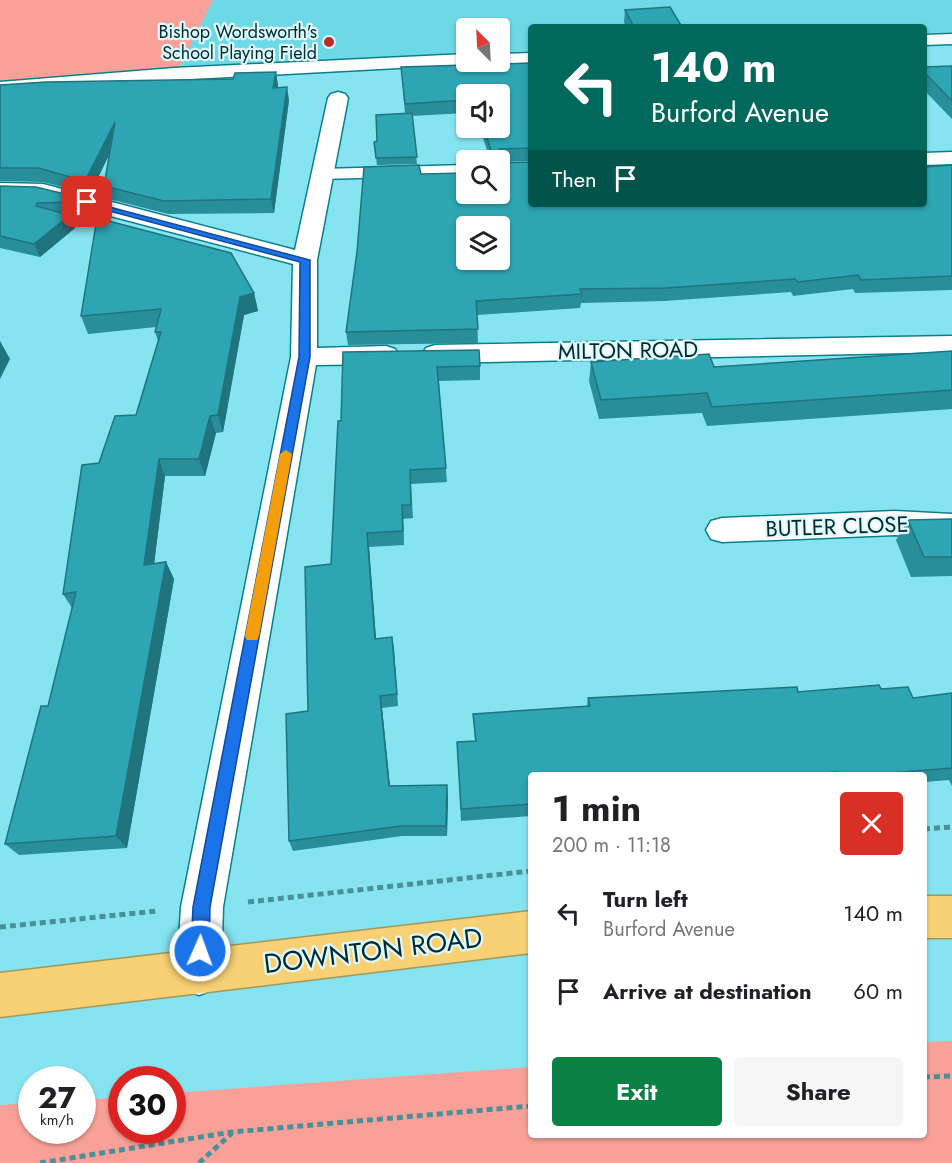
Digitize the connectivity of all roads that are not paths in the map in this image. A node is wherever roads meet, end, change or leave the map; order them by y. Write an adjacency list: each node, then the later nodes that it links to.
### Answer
1 (952, 39): 2 (street)
2 (927, 40)
3 (528, 57): 4 (street)
4 (510, 58)
5 (456, 60): 6 (street)
6 (0, 88)
7 (338, 98): 11 (street)
8 (952, 158): 9 (street)
9 (927, 159)
10 (456, 170): 11 (lane)
11 (322, 174): 13 (street)
12 (0, 190): 13 (street)
13 (305, 260): 16 (street)
14 (789, 324): 16 (street)
15 (952, 344): 16 (street, MILTON ROAD)
16 (305, 346): 22 (street)
17 (952, 526): 18 (street, BUTLER CLOSE)
18 (722, 530)
19 (927, 917): 20 (highway)
20 (952, 917)
21 (528, 932): 22 (highway, DOWNTON ROAD)
22 (199, 973): 23 (highway, DOWNTON ROAD)
23 (0, 995)

